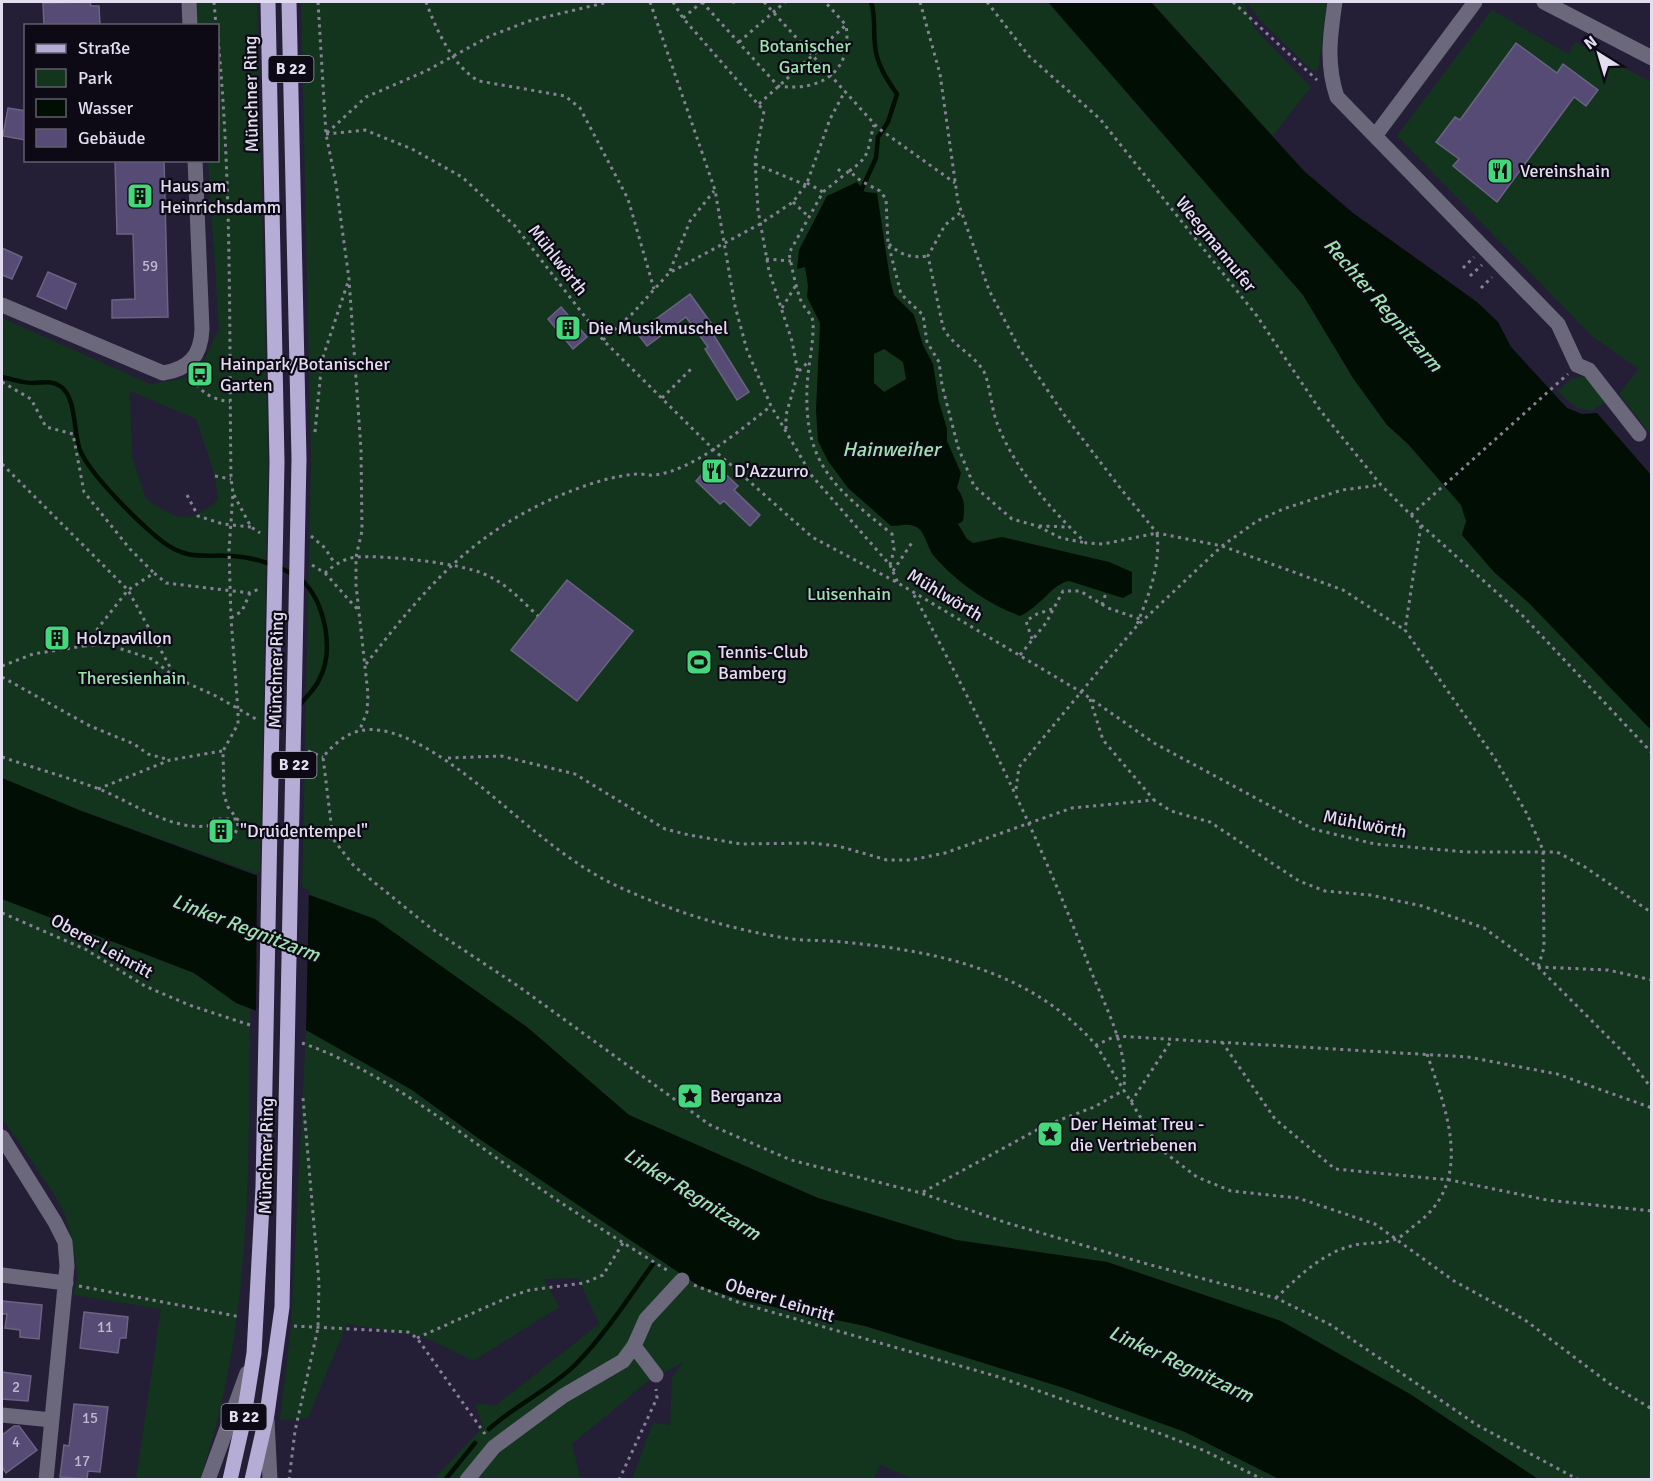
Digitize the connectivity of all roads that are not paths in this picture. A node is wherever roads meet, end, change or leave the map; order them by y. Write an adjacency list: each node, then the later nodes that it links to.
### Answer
1 (189, 2): 7 (street)
2 (268, 2): 18 (main road, Münchner Ring / B 22)
3 (290, 2): 20 (main road, Münchner Ring / B 22)
4 (1335, 2): 9 (street)
5 (1475, 2): 9 (street)
6 (1544, 2): 8 (street)
7 (190, 24)
8 (1652, 58)
9 (1375, 136): 12 (street)
10 (195, 162): 11 (street)
11 (2, 305)
12 (1639, 434)
13 (2, 1137): 16 (street)
14 (2, 1275): 16 (street)
15 (682, 1280): 17 (street)
16 (66, 1283): 22 (street)
17 (634, 1346): 19 (street); 28 (street)
18 (254, 1353): 24 (street); 25 (main road, Münchner Ring / B 22)
19 (656, 1375)
20 (267, 1414): 26 (main road, Münchner Ring / B 22); 27 (street)
21 (2, 1415): 22 (street)
22 (52, 1420): 23 (street)
23 (46, 1479)
24 (208, 1479)
25 (230, 1479)
26 (252, 1479)
27 (270, 1479)
28 (467, 1479)

